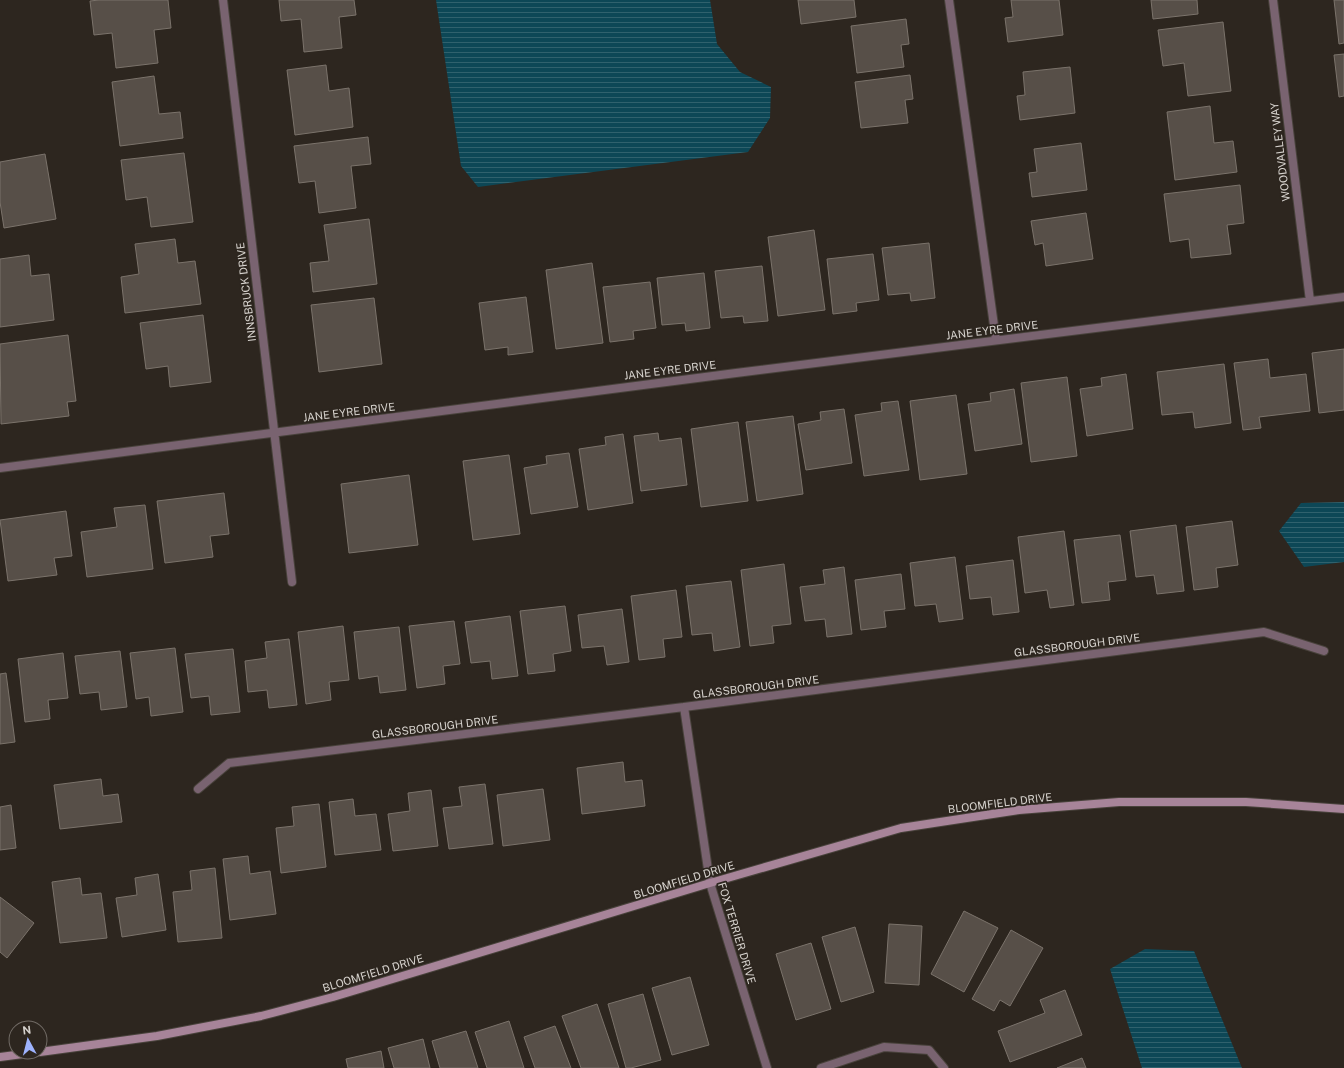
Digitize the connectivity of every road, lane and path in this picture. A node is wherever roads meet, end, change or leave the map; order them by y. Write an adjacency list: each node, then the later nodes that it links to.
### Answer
1 (223, 0): 7 (street, INNSBRUCK DRIVE)
2 (949, 0): 6 (street)
3 (1273, 0): 5 (street, WOODVALLEY WAY)
4 (1344, 297): 5 (street, JANE EYRE DRIVE)
5 (1310, 301): 6 (street, JANE EYRE DRIVE)
6 (996, 340): 7 (street, JANE EYRE DRIVE)
7 (274, 433): 8 (street, JANE EYRE DRIVE); 9 (street, INNSBRUCK DRIVE)
8 (0, 468)
9 (292, 582)
10 (1324, 651): 11 (street, GLASSBOROUGH DRIVE)
11 (684, 707): 12 (street, GLASSBOROUGH DRIVE); 14 (street, FOX TERRIER DRIVE)
12 (198, 790)
13 (1344, 809): 14 (street, BLOOMFIELD DRIVE)
14 (710, 883): 15 (street, BLOOMFIELD DRIVE); 16 (street, FOX TERRIER DRIVE)
15 (48, 1051)
16 (767, 1068)
17 (821, 1068): 18 (street)
18 (944, 1068)

